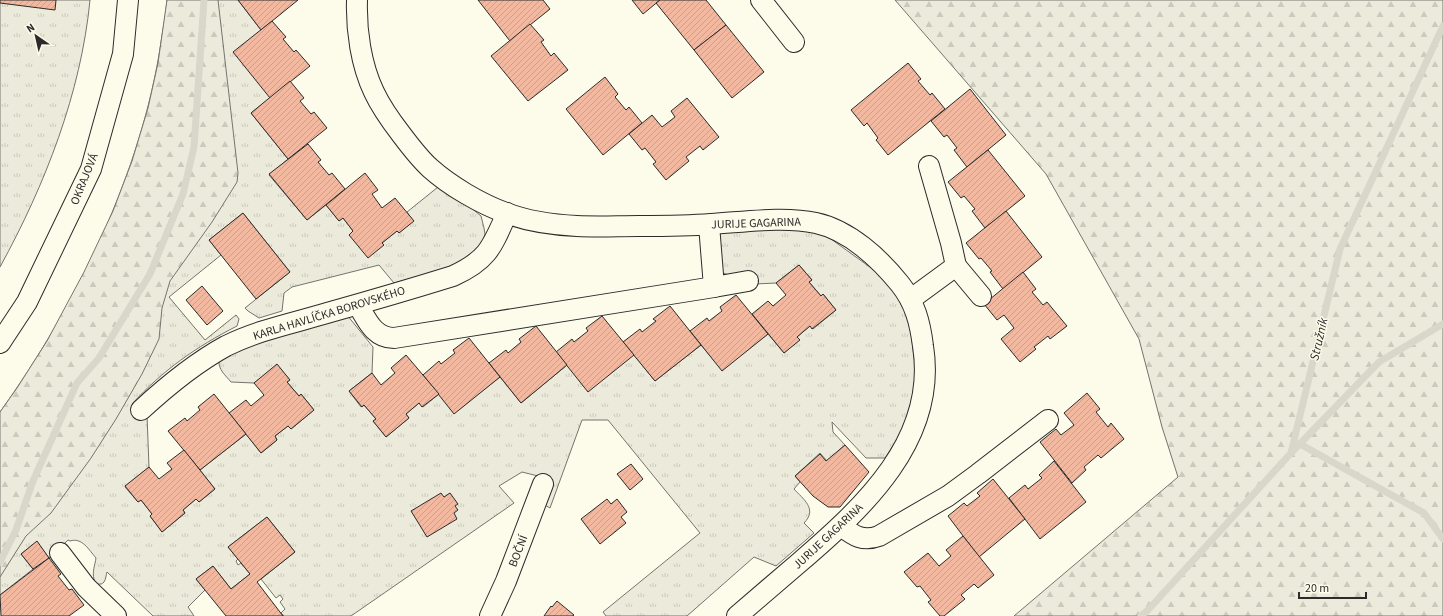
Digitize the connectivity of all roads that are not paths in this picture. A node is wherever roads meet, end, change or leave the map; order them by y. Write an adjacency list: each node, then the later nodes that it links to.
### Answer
1 (128, 0): 14 (street, OKRAJOVÁ)
2 (357, 0): 6 (street, JURIJE GAGARINA)
3 (761, 0): 4 (street)
4 (794, 42)
5 (929, 166): 8 (street)
6 (507, 213): 7 (street, JURIJE GAGARINA); 13 (street, KARLA HAVLÍČKA BOROVSKÉHO)
7 (709, 225): 10 (street); 12 (street, JURIJE GAGARINA)
8 (956, 266): 11 (street); 12 (street)
9 (748, 281): 10 (street)
10 (714, 287): 13 (street)
11 (981, 296)
12 (911, 299): 18 (street, JURIJE GAGARINA)
13 (358, 305): 15 (street, KARLA HAVLÍČKA BOROVSKÉHO)
14 (0, 343)
15 (141, 410)
16 (1048, 420): 18 (street)
17 (543, 484): 21 (street, BOČNÍ)
18 (841, 526): 22 (street, JURIJE GAGARINA)
19 (60, 553): 20 (street)
20 (116, 616)
21 (490, 616)
22 (737, 616)

